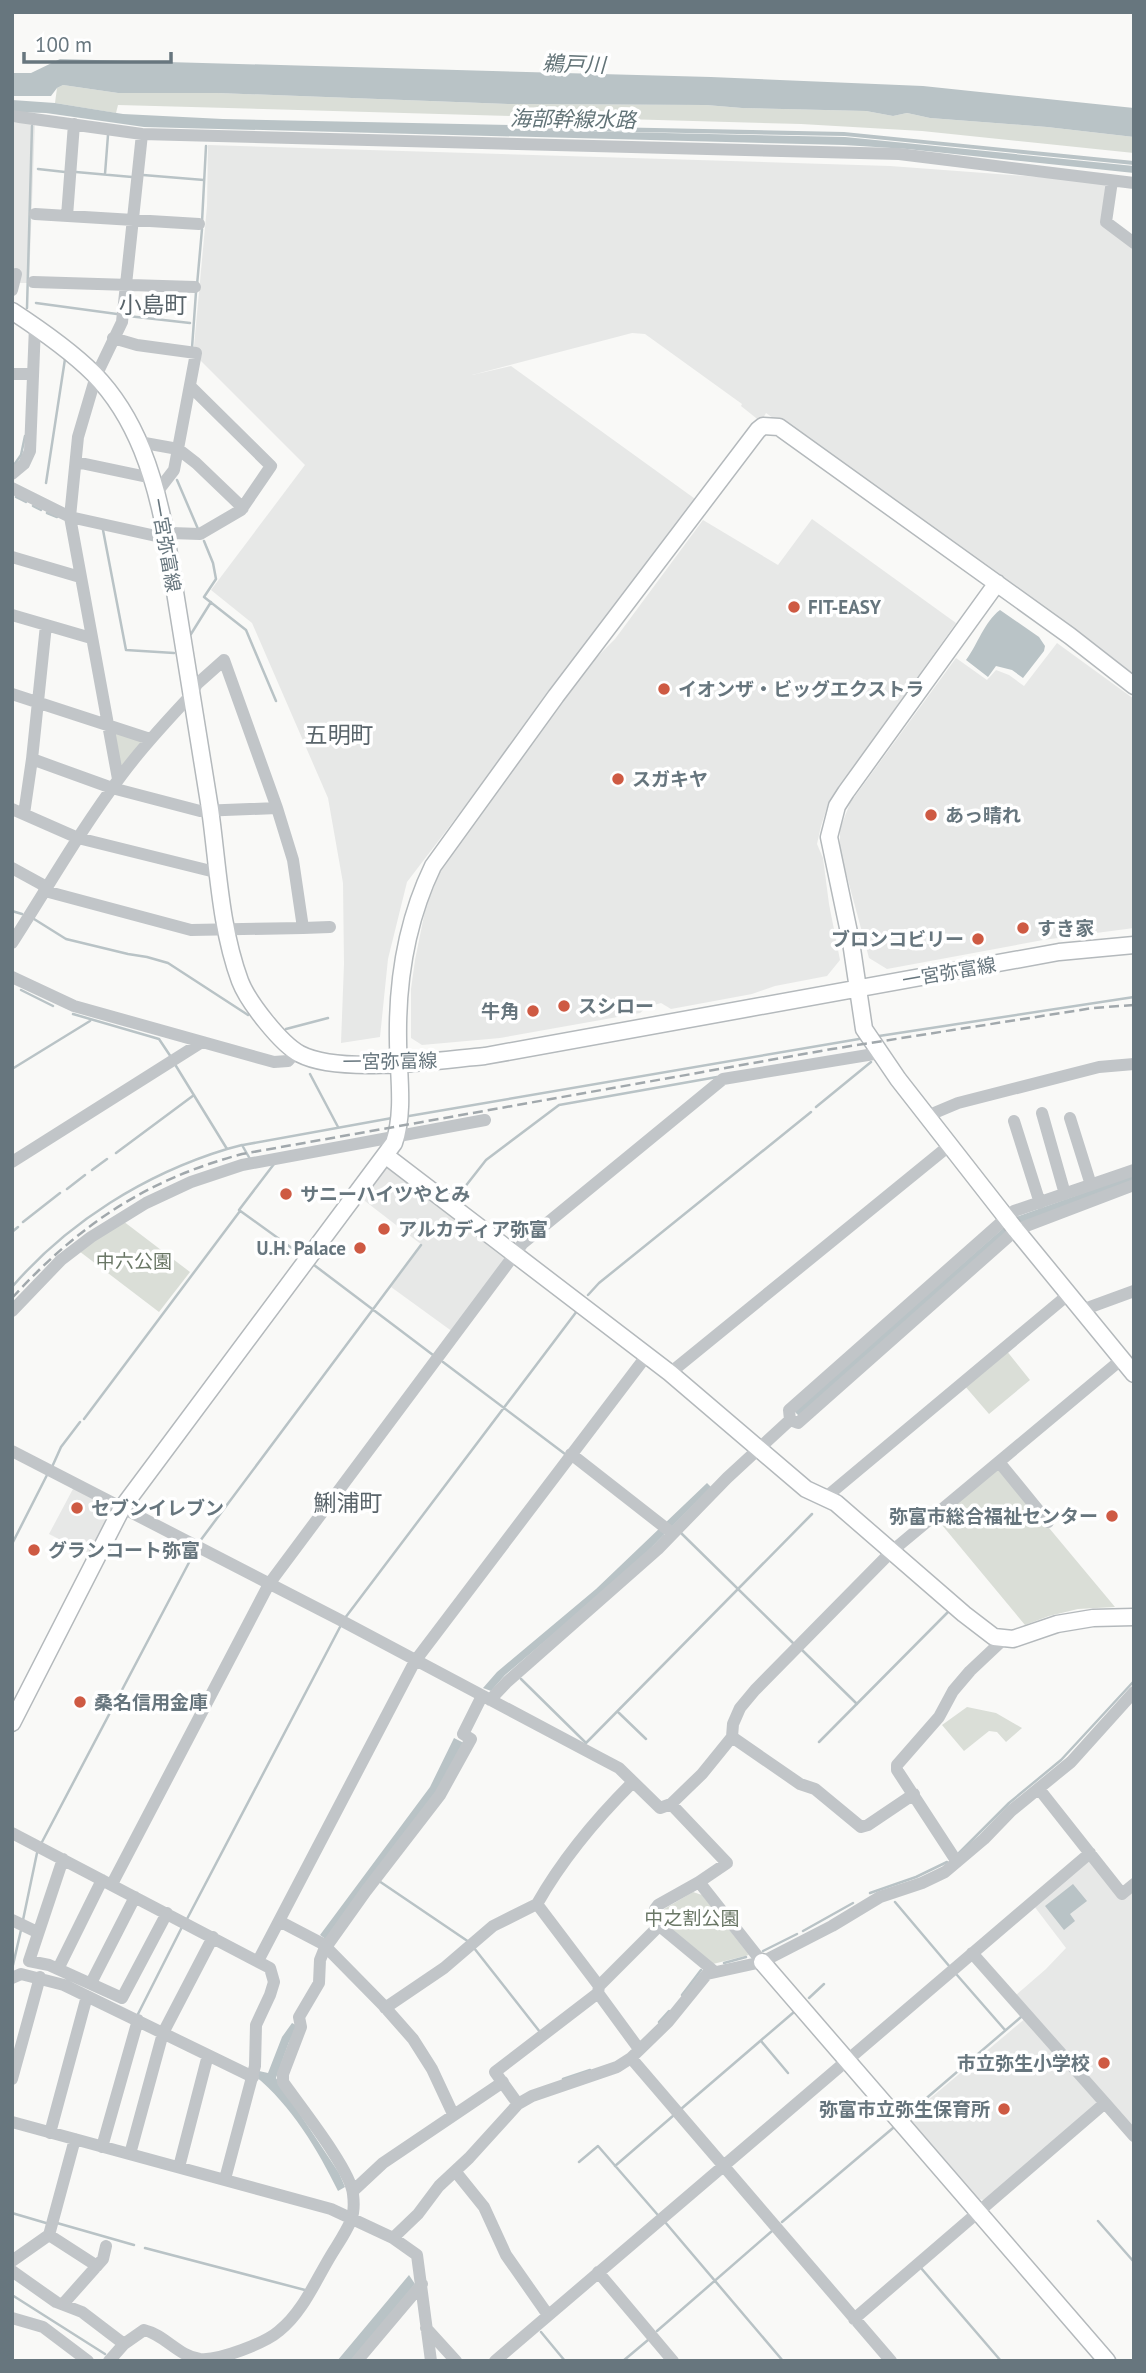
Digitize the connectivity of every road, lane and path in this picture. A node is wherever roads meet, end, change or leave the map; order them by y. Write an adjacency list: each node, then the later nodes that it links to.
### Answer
1 (12, 116): 2 (street)
2 (74, 124): 3 (street); 7 (street)
3 (142, 134): 4 (street); 8 (street)
4 (1112, 181): 5 (street); 10 (street)
5 (1134, 183)
6 (35, 214): 7 (street)
7 (66, 216): 8 (street)
8 (133, 220): 9 (street); 13 (street)
9 (199, 224)
10 (1134, 243)
11 (16, 274): 15 (street)
12 (33, 282): 13 (street)
13 (127, 285): 14 (street); 18 (street)
14 (195, 287)
15 (12, 290)
16 (12, 311): 17 (street, 一宮弥富線)
17 (35, 326): 20 (street); 21 (street, 一宮弥富線)
18 (113, 338): 21 (street); 22 (street)
19 (12, 374): 20 (street)
20 (33, 374): 26 (street)
21 (96, 376): 23 (street, 一宮弥富線); 25 (street)
22 (190, 386): 24 (street); 29 (street)
23 (139, 442): 24 (street); 27 (street, 一宮弥富線)
24 (178, 449): 27 (street); 29 (street)
25 (76, 462): 27 (street); 30 (street)
26 (12, 474)
27 (155, 485): 31 (street, 一宮弥富線)
28 (12, 488): 30 (street)
29 (243, 508): 31 (street)
30 (70, 517): 31 (street); 33 (street)
31 (166, 536): 40 (street, 一宮弥富線)
32 (12, 557): 33 (street)
33 (79, 577): 37 (street)
34 (997, 583): 38 (street); 59 (street); 63 (street)
35 (12, 615): 36 (street)
36 (46, 625): 37 (street); 41 (street)
37 (91, 638): 42 (street)
38 (1134, 686)
39 (12, 694): 41 (street)
40 (191, 695): 43 (street); 46 (street); 47 (street, 一宮弥富線)
41 (37, 702): 42 (street); 44 (street)
42 (107, 725): 43 (street); 45 (street)
43 (150, 739): 45 (street)
44 (32, 759): 45 (street); 48 (street)
45 (115, 784): 47 (street); 49 (street)
46 (277, 807): 47 (street); 54 (street)
47 (210, 810): 51 (street, 一宮弥富線)
48 (18, 811): 49 (street)
49 (78, 838): 51 (street); 52 (street)
50 (12, 868): 52 (street)
51 (219, 873): 55 (street, 一宮弥富線)
52 (45, 891): 55 (street); 56 (street)
53 (330, 927): 54 (street)
54 (303, 928): 55 (street)
55 (226, 930): 61 (street, 一宮弥富線)
56 (12, 943)
57 (1134, 945): 59 (street, 一宮弥富線)
58 (12, 977): 60 (street)
59 (857, 989): 62 (street); 63 (street, 一宮弥富線)
60 (202, 1042): 61 (street); 73 (street)
61 (296, 1052): 63 (street, 一宮弥富線)
62 (880, 1053): 66 (street); 80 (street)
63 (399, 1063): 70 (street)
64 (1134, 1065): 66 (street)
65 (1042, 1112): 77 (street)
66 (927, 1115): 71 (street)
67 (1070, 1118): 75 (street)
68 (485, 1120): 70 (street)
69 (1014, 1121): 78 (street)
70 (396, 1136): 72 (street); 84 (street)
71 (950, 1145): 79 (street); 87 (street)
72 (385, 1155): 80 (street); 94 (street)
73 (12, 1162)
74 (1134, 1170): 75 (street)
75 (1091, 1185): 77 (street)
76 (1134, 1185): 79 (street)
77 (1065, 1194): 78 (street)
78 (1040, 1203): 79 (street)
79 (1012, 1224): 82 (street); 89 (street)
80 (515, 1254): 85 (street); 98 (street)
81 (1134, 1291): 83 (street)
82 (1069, 1294): 83 (street); 93 (street)
83 (1082, 1310): 86 (street)
84 (12, 1311)
85 (647, 1355): 87 (street); 91 (street)
86 (1122, 1360): 88 (street); 92 (street)
87 (670, 1373): 89 (street)
88 (1134, 1374)
89 (760, 1448): 93 (street); 96 (street)
90 (12, 1451): 94 (street)
91 (571, 1454): 96 (street); 101 (street)
92 (999, 1462): 95 (street); 97 (street)
93 (827, 1497): 97 (street)
94 (122, 1508): 98 (street); 104 (street)
95 (1048, 1522)
96 (668, 1530): 103 (street)
97 (892, 1551): 100 (street); 105 (street)
98 (269, 1584): 101 (street); 114 (street)
99 (1134, 1616): 100 (street)
100 (1004, 1639): 108 (street)
101 (415, 1661): 103 (street); 121 (street)
102 (1134, 1692): 107 (street)
103 (486, 1698): 106 (street); 125 (street)
104 (12, 1723)
105 (732, 1737): 108 (street); 109 (street)
106 (632, 1783): 109 (street); 118 (street)
107 (1039, 1789): 111 (street); 113 (street)
108 (914, 1794): 113 (street)
109 (671, 1804): 115 (street)
110 (12, 1833): 112 (street)
111 (1090, 1853): 116 (street); 126 (street)
112 (63, 1859): 114 (street); 123 (street)
113 (957, 1862): 128 (street)
114 (107, 1882): 117 (street); 129 (street)
115 (699, 1882): 122 (street); 128 (street)
116 (1134, 1884)
117 (135, 1897): 119 (street); 133 (street)
118 (537, 1904): 134 (street); 135 (street)
119 (167, 1913): 124 (street); 133 (street)
120 (12, 1920): 123 (street)
121 (279, 1921): 125 (street); 127 (street)
122 (659, 1926): 130 (street); 134 (street)
123 (37, 1933): 129 (street)
124 (213, 1937): 127 (street); 137 (street)
125 (326, 1947): 135 (street); 157 (street)
126 (972, 1953): 140 (street); 144 (street)
127 (258, 1961): 141 (street)
128 (762, 1962): 130 (street); 140 (street)
129 (58, 1969): 133 (street)
130 (715, 1972): 138 (street)
131 (40, 1977): 132 (street); 133 (street); 142 (street)
132 (12, 1978)
133 (89, 1989): 136 (street); 148 (street)
134 (599, 1989): 138 (street); 143 (street)
135 (385, 2008): 146 (street)
136 (138, 2020): 137 (street); 151 (street)
137 (163, 2033): 139 (street); 152 (street)
138 (635, 2054): 145 (street); 153 (street)
139 (208, 2055): 141 (street); 154 (street)
140 (848, 2061): 153 (street); 158 (street)
141 (253, 2077): 156 (street)
142 (12, 2079)
143 (503, 2082): 145 (street); 146 (street)
144 (1105, 2103): 149 (street); 158 (street)
145 (518, 2104): 155 (street)
146 (453, 2114): 157 (street)
147 (12, 2122): 148 (street)
148 (50, 2133): 150 (street)
149 (1134, 2136)
150 (75, 2140): 151 (street); 160 (street)
151 (102, 2147): 152 (street)
152 (130, 2154): 154 (street)
153 (724, 2166): 166 (street); 171 (street)
154 (178, 2167): 156 (street)
155 (455, 2171): 161 (street); 169 (street)
156 (225, 2179): 159 (street)
157 (353, 2191): 159 (street)
158 (976, 2212): 171 (street); 182 (street)
159 (352, 2218): 161 (street); 173 (street)
160 (49, 2235): 163 (street); 164 (street)
161 (393, 2238): 167 (street)
162 (106, 2246): 164 (street)
163 (12, 2261)
164 (97, 2266): 168 (street)
165 (12, 2271): 168 (street)
166 (598, 2272): 169 (street); 180 (street)
167 (422, 2284): 172 (street); 176 (street)
168 (63, 2304): 173 (street)
169 (548, 2315): 179 (street)
170 (12, 2318): 174 (street)
171 (855, 2319): 181 (street)
172 (426, 2328): 177 (street); 178 (street)
173 (124, 2344): 175 (street)
174 (88, 2361)
175 (109, 2361)
176 (357, 2361)
177 (431, 2361)
178 (456, 2361)
179 (495, 2361)
180 (673, 2361)
181 (891, 2361)
182 (1107, 2361)

